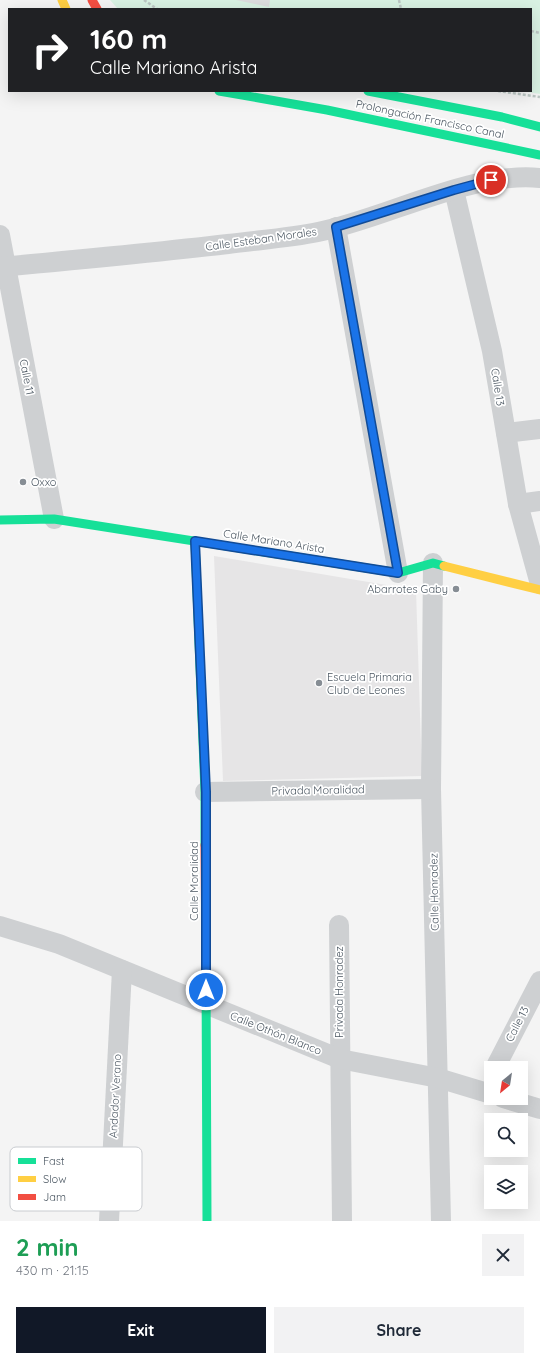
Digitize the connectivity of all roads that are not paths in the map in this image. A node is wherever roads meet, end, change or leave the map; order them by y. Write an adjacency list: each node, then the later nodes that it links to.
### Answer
1 (225, 92): 4 (street, Prolongación Francisco Canal)
2 (373, 92): 3 (street)
3 (540, 127)
4 (540, 155)
5 (540, 178): 6 (street, Calle Esteban Morales)
6 (454, 190): 7 (street, Calle Esteban Morales); 11 (street, Calle 13)
7 (336, 227): 9 (street, Calle Esteban Morales); 18 (street)
8 (0, 235): 9 (street, Calle 11)
9 (3, 267): 14 (street, Calle 11)
10 (540, 429): 11 (street)
11 (506, 433): 13 (street, Calle 13)
12 (540, 501): 13 (street)
13 (518, 504): 19 (street, Calle 13)
14 (54, 519): 15 (street, Calle Mariano Arista); 16 (street, Calle Mariano Arista)
15 (0, 520)
16 (195, 541): 18 (street, Calle Mariano Arista); 22 (street, Calle Moralidad)
17 (433, 563): 18 (street, Calle Mariano Arista); 20 (street); 21 (street, Calle Honradez)
18 (398, 573)
19 (540, 584)
20 (540, 590)
21 (432, 789): 22 (street, Privada Moralidad); 30 (street, Calle Honradez)
22 (206, 792): 27 (street, Calle Moralidad)
23 (339, 925): 28 (street, Privada Honradez)
24 (0, 926): 25 (street, Calle Othón Blanco)
25 (122, 970): 27 (street, Calle Othón Blanco); 34 (street, Andador Verano)
26 (540, 980): 29 (street, Calle 13)
27 (207, 1005): 28 (street, Calle Othón Blanco); 37 (street, Calle Moralidad)
28 (340, 1059): 30 (street, Calle Othón Blanco); 38 (street)
29 (499, 1061)
30 (438, 1078): 31 (street, Calle Othón Blanco); 39 (street, Calle Honradez)
31 (484, 1086)
32 (527, 1105): 33 (street)
33 (540, 1109)
34 (113, 1147)
35 (110, 1211): 36 (street, Andador Verano)
36 (109, 1221)
37 (208, 1221)
38 (342, 1221)
39 (441, 1221)

